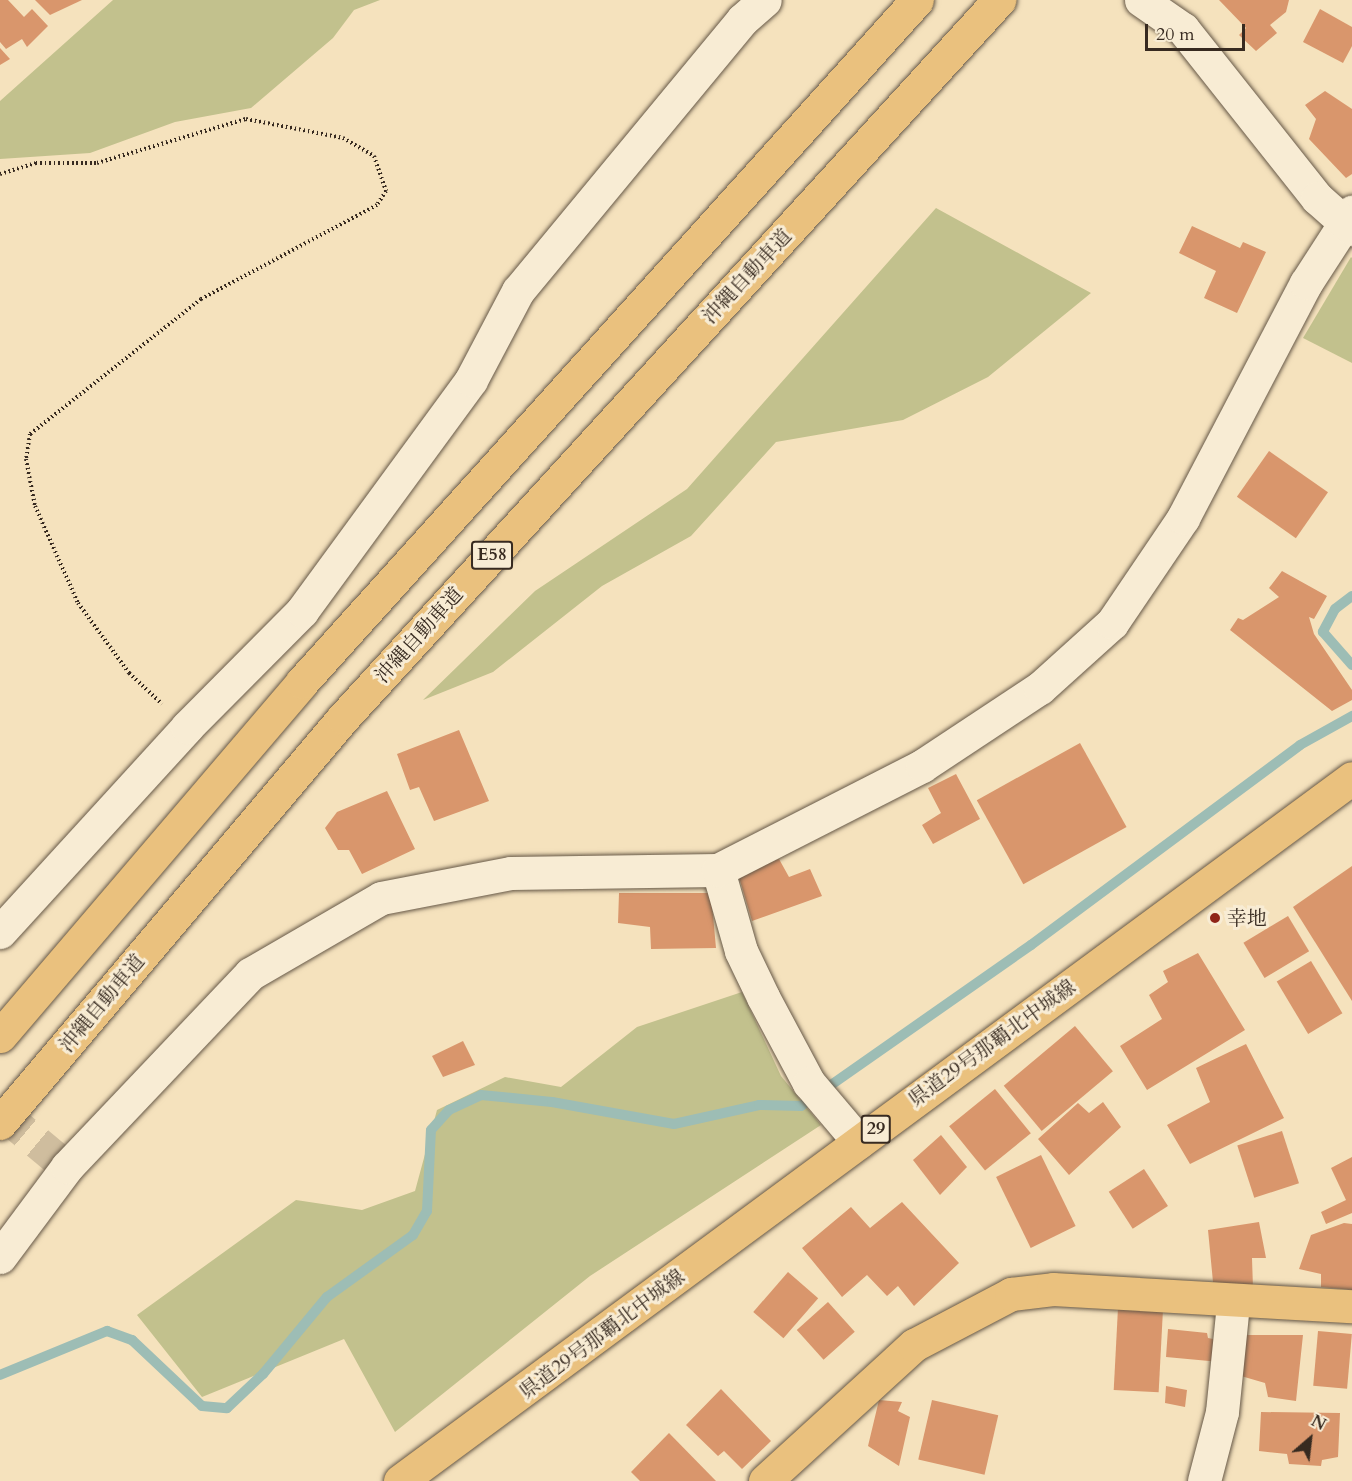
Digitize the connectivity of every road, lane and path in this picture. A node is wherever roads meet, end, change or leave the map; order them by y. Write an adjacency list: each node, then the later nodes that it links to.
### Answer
1 (765, 0): 7 (street)
2 (917, 0): 11 (main road)
3 (999, 0): 12 (main road, 沖縄自動車道 / E58)
4 (1141, 0): 6 (street)
5 (0, 174): 7 (path)
6 (1349, 222): 9 (street)
7 (187, 727): 10 (street)
8 (1352, 778): 13 (main road, 県道29号那覇北中城線 / 29)
9 (718, 870): 13 (street); 14 (street)
10 (0, 932)
11 (0, 1036)
12 (0, 1123)
13 (859, 1142): 17 (main road, 県道29号那覇北中城線 / 29)
14 (0, 1257)
15 (1233, 1303): 16 (main road); 18 (main road); 19 (street)
16 (1352, 1306)
17 (400, 1481)
18 (765, 1481)
19 (1204, 1481)

